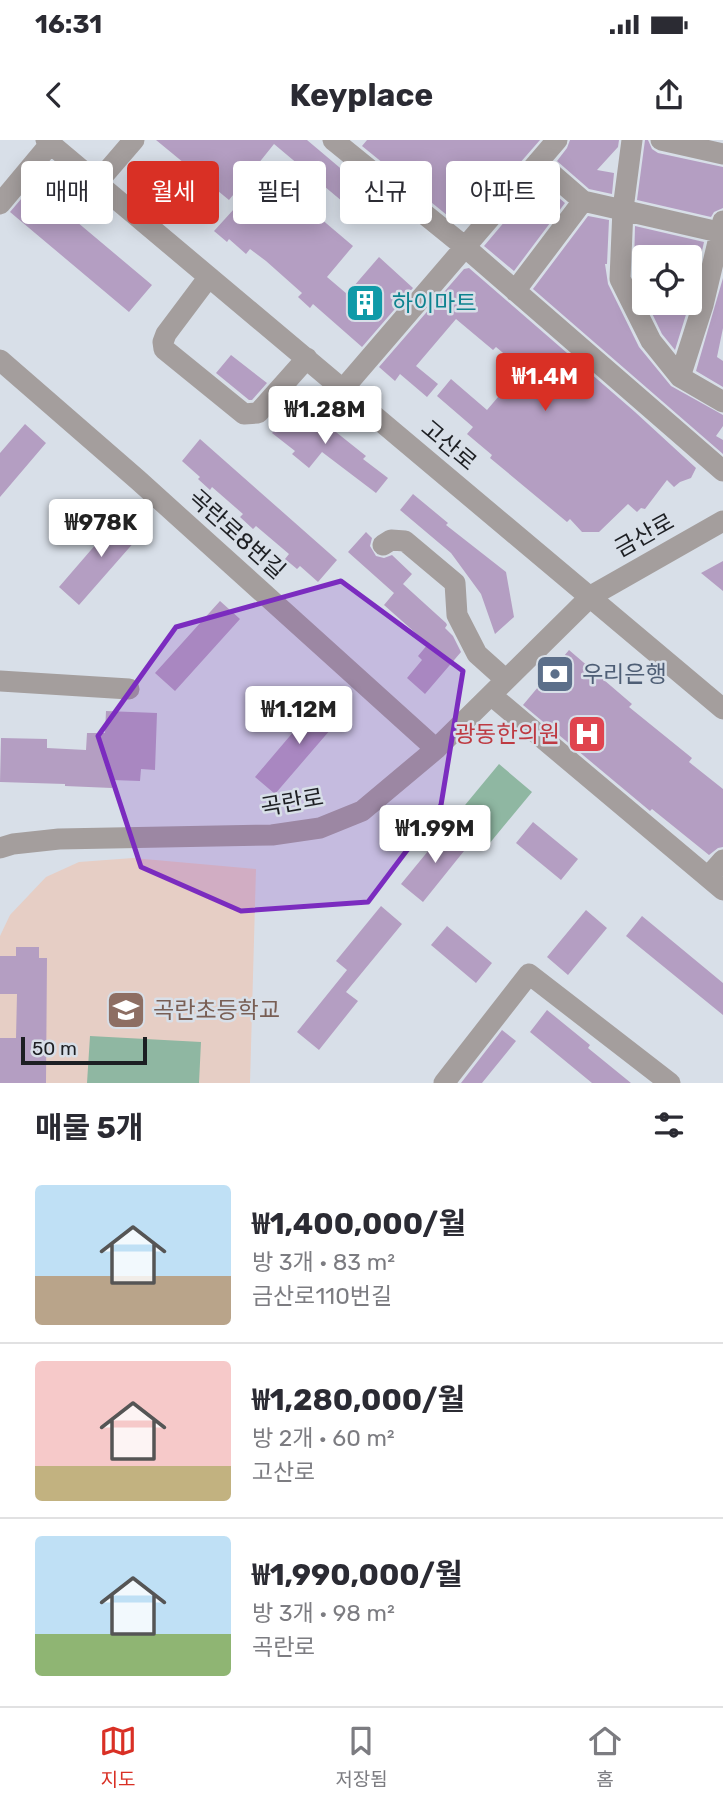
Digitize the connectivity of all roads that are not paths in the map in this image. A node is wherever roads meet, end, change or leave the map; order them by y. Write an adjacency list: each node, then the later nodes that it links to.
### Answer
1 (134, 140): 10 (street)
2 (333, 140): 18 (street)
3 (557, 140): 9 (street)
4 (632, 140): 15 (street)
5 (661, 140): 7 (street)
6 (48, 142): 8 (street, 고산로); 14 (street)
7 (723, 154)
8 (71, 161)
9 (539, 161)
10 (113, 164)
11 (560, 181): 13 (street)
12 (113, 197): 19 (street, 고산로)
13 (583, 201): 15 (street); 20 (street)
14 (0, 204)
15 (623, 209): 17 (street); 24 (street)
16 (485, 224): 18 (street)
17 (722, 229): 21 (street)
18 (465, 247): 20 (street); 25 (street)
19 (208, 278): 22 (street, 고산로); 22 (street)
20 (515, 290): 27 (street)
21 (713, 308): 24 (street)
22 (307, 358): 25 (street, 고산로)
23 (0, 360): 36 (street, 곡란로8번길)
24 (680, 377): 26 (street)
25 (343, 389): 30 (street, 고산로)
26 (723, 402)
27 (723, 471)
28 (723, 521): 30 (street, 금산로)
29 (383, 545): 31 (street)
30 (591, 596): 31 (street, 곡란로); 35 (street, 고산로)
31 (506, 680): 34 (street, 곡란로)
32 (0, 681): 33 (street)
33 (129, 689)
34 (491, 695): 36 (street, 곡란로); 39 (street)
35 (723, 709)
36 (436, 749): 37 (street, 곡란로)
37 (0, 848)
38 (723, 860): 39 (street)
39 (715, 884)
40 (444, 1083): 41 (street)
41 (670, 1083)

